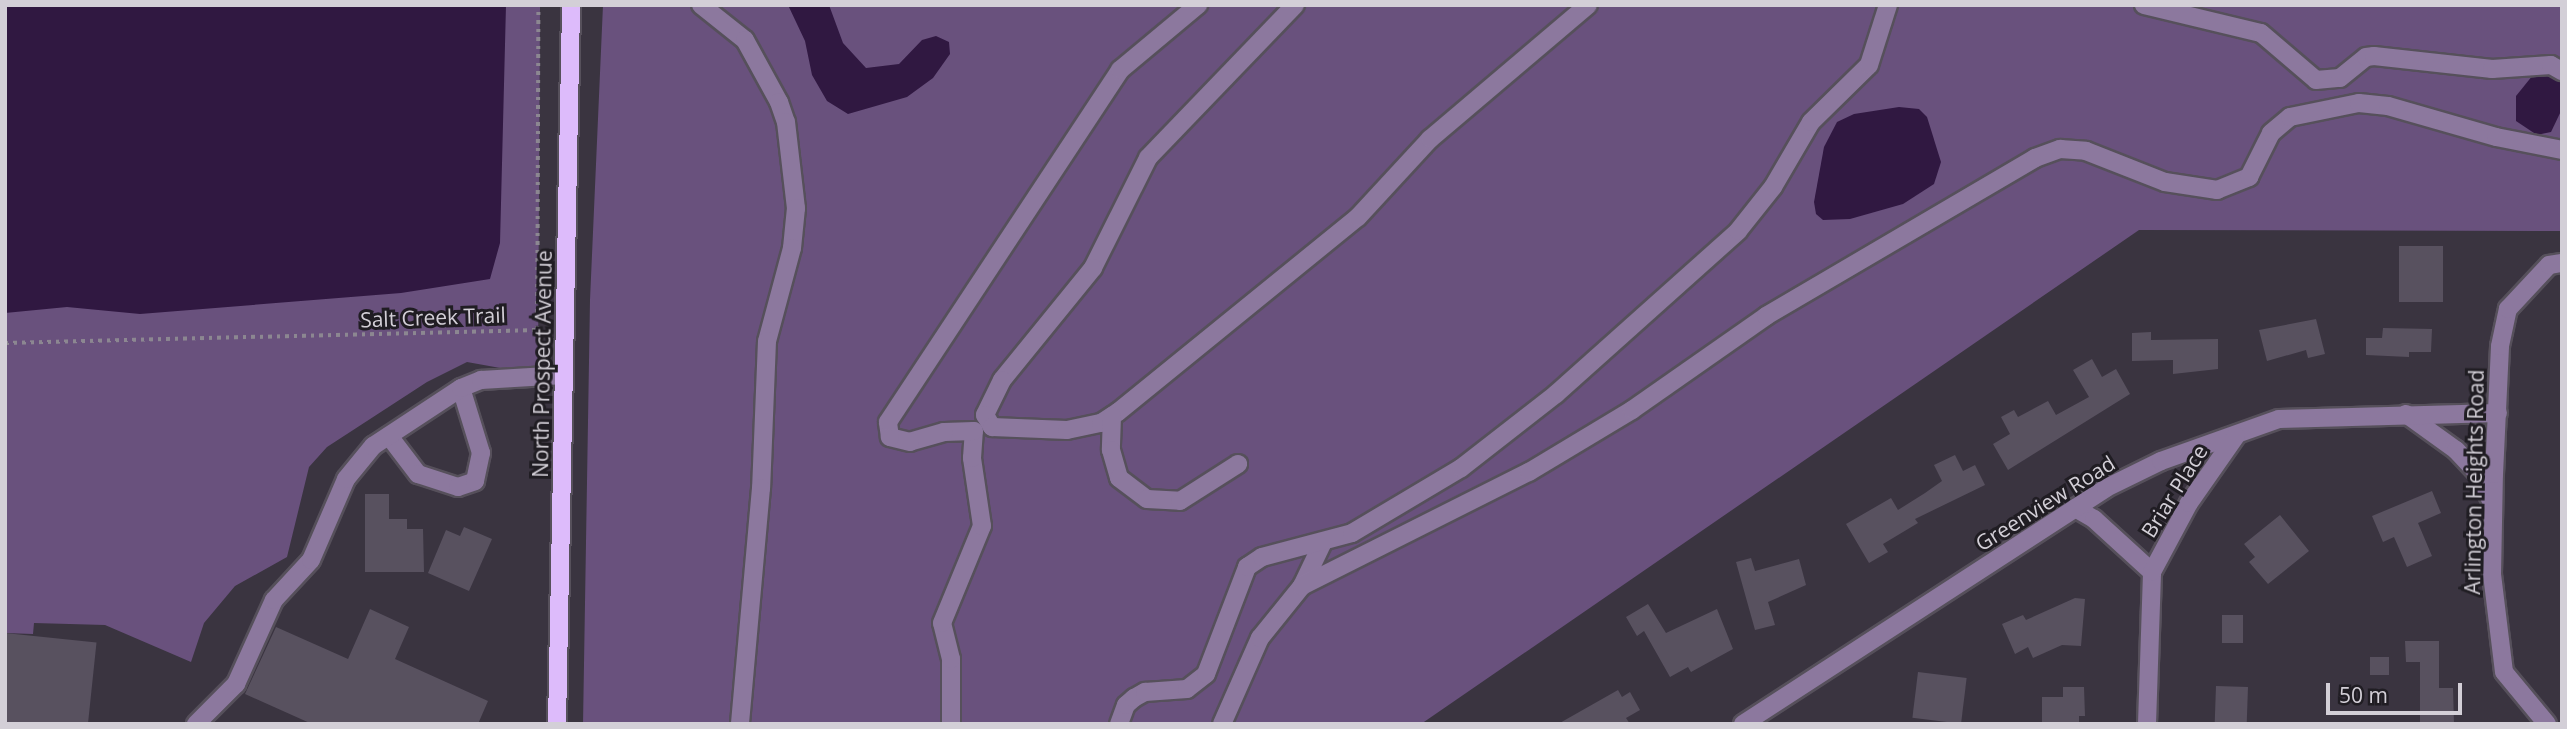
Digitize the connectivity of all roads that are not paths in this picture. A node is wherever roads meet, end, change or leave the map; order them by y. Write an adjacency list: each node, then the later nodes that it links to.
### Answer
1 (571, 5): 11 (main road, North Prospect Avenue)
2 (701, 5): 27 (street)
3 (1198, 5): 16 (street)
4 (1295, 5): 16 (street)
5 (1588, 5): 15 (street)
6 (1888, 5): 22 (street)
7 (2144, 5): 8 (street)
8 (2562, 71)
9 (2562, 150): 24 (street)
10 (2562, 262): 13 (street, Arlington Heights Road)
11 (564, 375): 12 (street); 26 (main road, North Prospect Avenue)
12 (461, 388): 17 (street); 17 (street)
13 (2498, 413): 14 (street, Greenview Road); 20 (street, Arlington Heights Road)
14 (2406, 414): 18 (street, Greenview Road); 20 (street)
15 (1112, 416): 16 (street); 19 (street)
16 (980, 426): 28 (street)
17 (390, 436): 25 (street)
18 (2236, 436): 21 (street, Greenview Road); 23 (street, Briar Place)
19 (1238, 464)
20 (2493, 506): 33 (street, Arlington Heights Road)
21 (2075, 509): 23 (street, Briar Place); 31 (street, Greenview Road)
22 (1323, 542): 24 (street); 29 (street)
23 (2152, 572): 32 (street, Briar Place)
24 (1301, 586): 30 (street)
25 (196, 724)
26 (557, 724)
27 (740, 724)
28 (951, 724)
29 (1119, 724)
30 (1222, 724)
31 (1743, 724)
32 (2147, 724)
33 (2547, 724)

